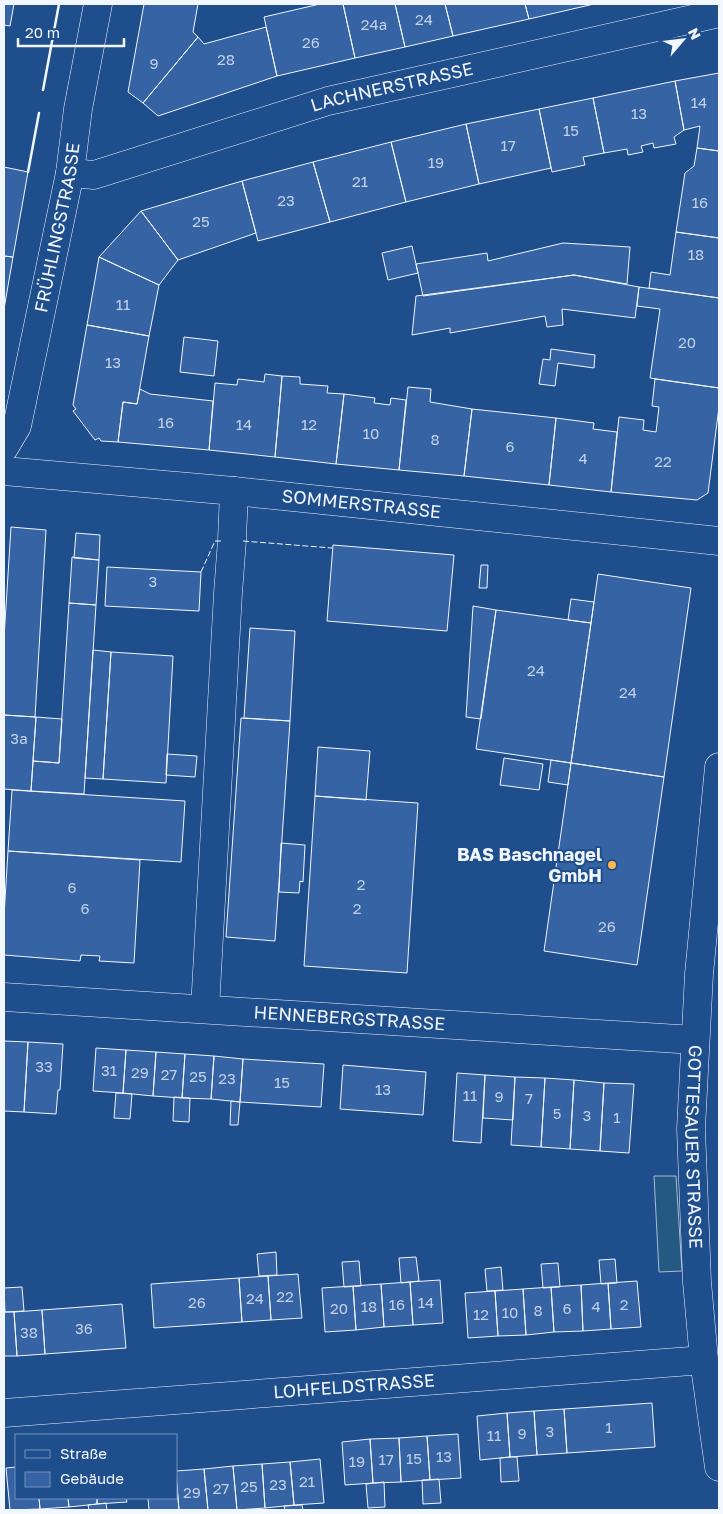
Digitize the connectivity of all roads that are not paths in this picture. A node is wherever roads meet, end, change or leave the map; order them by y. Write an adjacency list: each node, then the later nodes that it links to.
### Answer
1 (98, 4): 3 (street, FRÜHLINGSTRASSE)
2 (719, 13): 3 (street, LACHNERSTRASSE)
3 (70, 173): 4 (street, FRÜHLINGSTRASSE)
4 (4, 448)
5 (4, 471): 6 (street, SOMMERSTRASSE)
6 (234, 491): 7 (street, SOMMERSTRASSE); 11 (street)
7 (719, 541)
8 (719, 766): 9 (street, GOTTESAUER STRASSE)
9 (709, 975): 12 (street, GOTTESAUER STRASSE)
10 (4, 997): 11 (street, HENNEBERGSTRASSE)
11 (205, 1009): 12 (street, HENNEBERGSTRASSE)
12 (695, 1040): 13 (street, GOTTESAUER STRASSE)
13 (704, 1360): 14 (street, LOHFELDSTRASSE); 15 (street, GOTTESAUER STRASSE)
14 (4, 1413)
15 (719, 1467)

